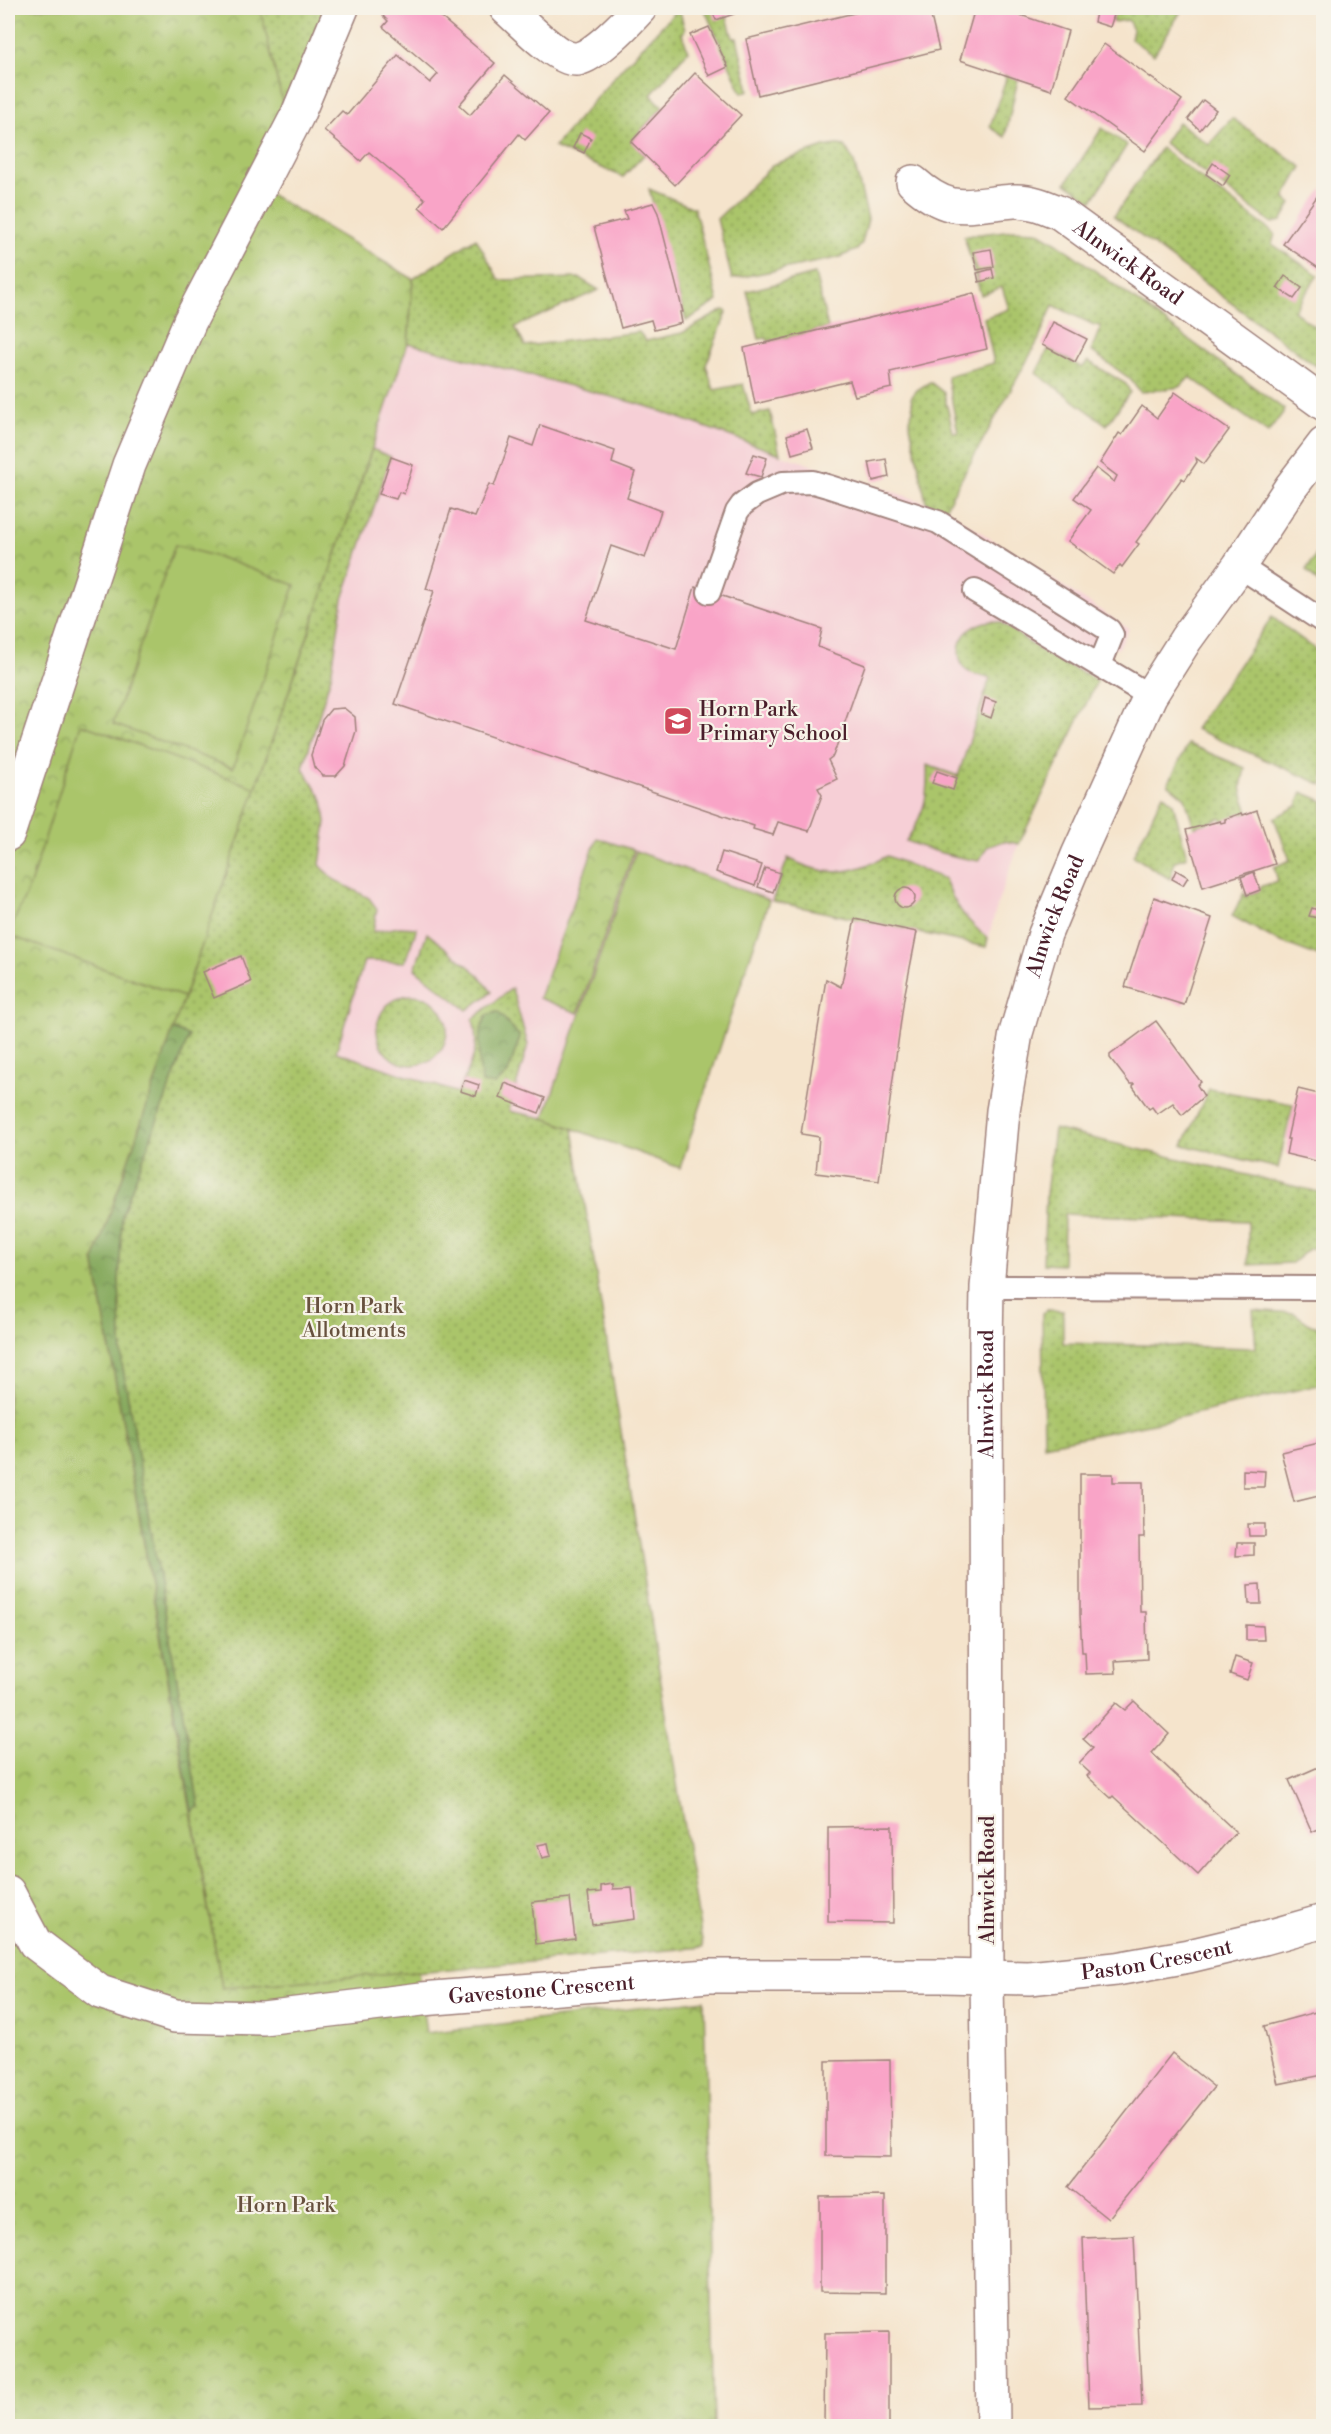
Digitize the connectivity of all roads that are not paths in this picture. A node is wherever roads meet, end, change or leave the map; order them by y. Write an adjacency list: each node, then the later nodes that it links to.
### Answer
1 (342, 8): 13 (street)
2 (506, 8): 3 (street)
3 (640, 8)
4 (913, 182): 5 (street, Alnwick Road)
5 (1323, 404)
6 (1323, 444): 7 (street, Alnwick Road)
7 (1239, 566): 10 (lane); 12 (street, Alnwick Road)
8 (975, 591): 11 (lane)
9 (709, 592): 11 (lane)
10 (1323, 622)
11 (1100, 665): 12 (lane)
12 (1150, 696): 14 (street, Alnwick Road)
13 (8, 834)
14 (987, 1287): 15 (lane); 18 (street, Alnwick Road)
15 (1320, 1288)
16 (8, 1892): 18 (street, Gavestone Crescent)
17 (1323, 1921): 18 (street, Paston Crescent)
18 (987, 1977): 19 (street, Alnwick Road)
19 (993, 2427)

